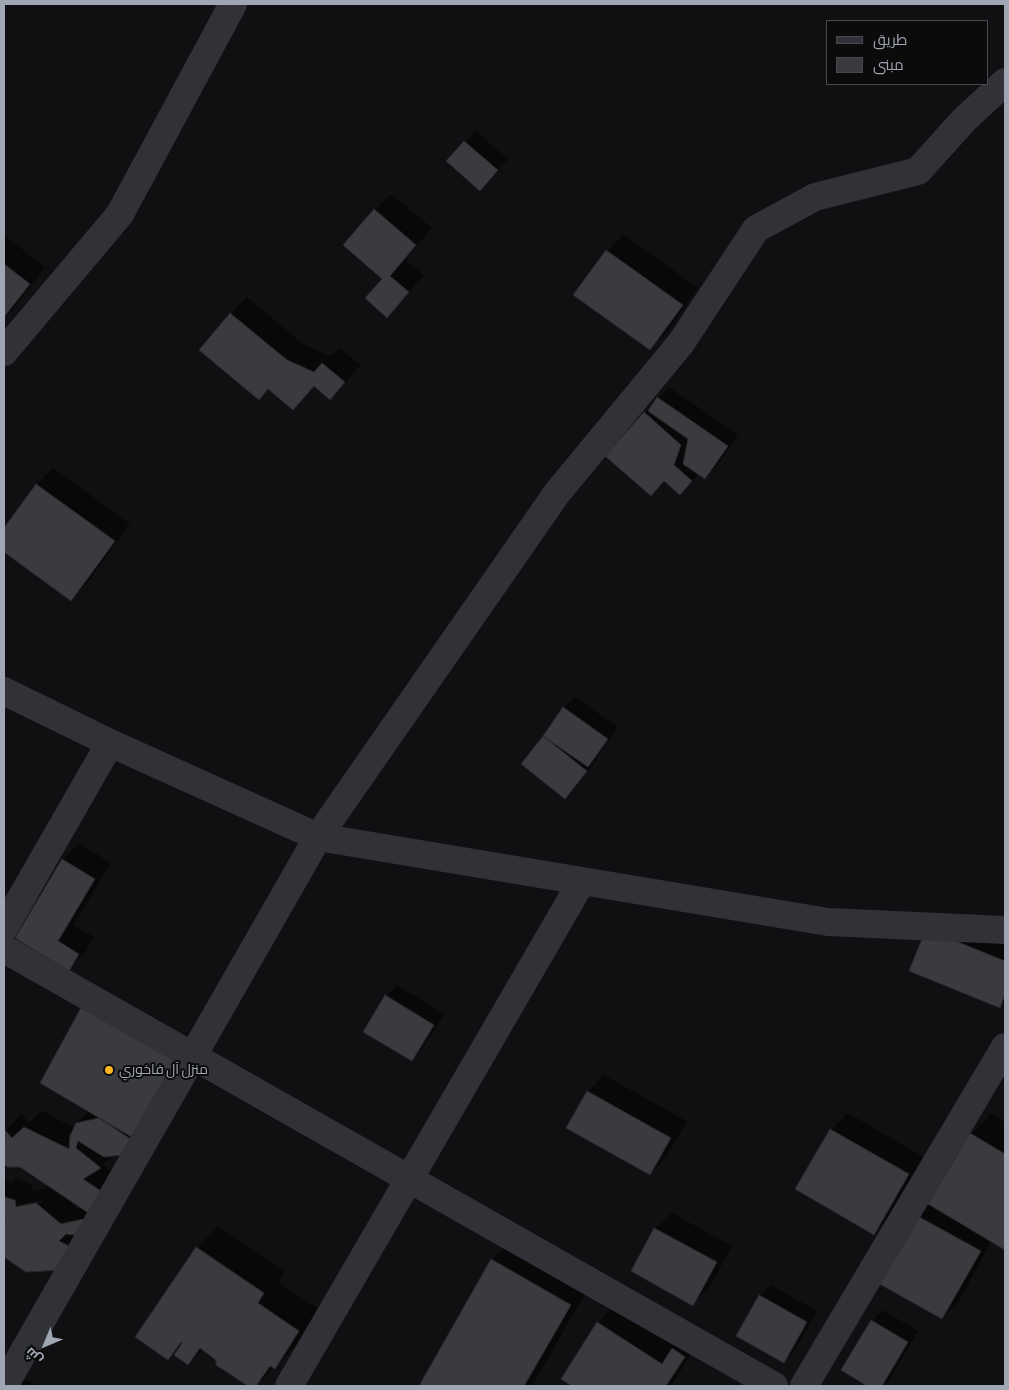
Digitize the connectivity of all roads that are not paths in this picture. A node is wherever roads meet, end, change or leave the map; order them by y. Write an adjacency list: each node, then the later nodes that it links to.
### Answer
1 (233, 4): 3 (street)
2 (1005, 82): 6 (street)
3 (4, 352)
4 (4, 691): 5 (street)
5 (110, 743): 6 (street); 8 (street)
6 (318, 837): 7 (street); 12 (street)
7 (582, 881): 9 (street); 13 (street)
8 (4, 928)
9 (1005, 930)
10 (4, 949): 12 (street)
11 (1005, 1047): 17 (street)
12 (193, 1056): 13 (street); 14 (street)
13 (409, 1179): 15 (street); 16 (street)
14 (4, 1386)
15 (289, 1386)
16 (774, 1386)
17 (804, 1386)

